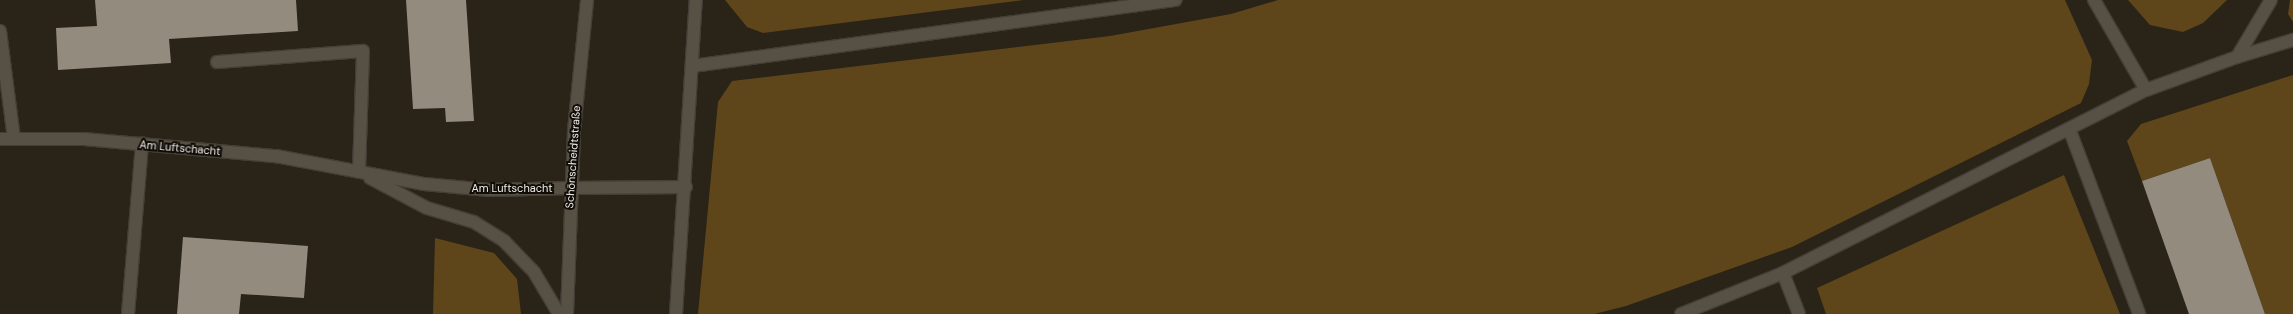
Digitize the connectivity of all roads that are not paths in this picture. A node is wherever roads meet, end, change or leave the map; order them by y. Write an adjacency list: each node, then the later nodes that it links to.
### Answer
1 (587, 0): 18 (street, Schönscheidtstraße)
2 (696, 0): 10 (street)
3 (1176, 0): 10 (street)
4 (2094, 0): 11 (street)
5 (2271, 0): 8 (street)
6 (0, 31): 14 (street)
7 (2293, 40): 8 (street)
8 (2237, 57): 11 (street)
9 (217, 62): 16 (street)
10 (693, 66): 17 (street)
11 (2146, 90): 12 (street)
12 (2070, 131): 19 (street); 26 (street)
13 (0, 139): 14 (street, Am Luftschacht)
14 (14, 139): 15 (street, Am Luftschacht)
15 (142, 144): 16 (street, Am Luftschacht); 20 (street)
16 (359, 171): 18 (street, Am Luftschacht); 21 (street, Am Luftschacht)
17 (686, 187): 18 (street, Am Luftschacht); 23 (street)
18 (571, 188): 22 (street, Schönscheidtstraße)
19 (1783, 273): 24 (street); 25 (street)
20 (128, 314)
21 (559, 314)
22 (567, 314)
23 (676, 314)
24 (1681, 314)
25 (1799, 314)
26 (2139, 314)

